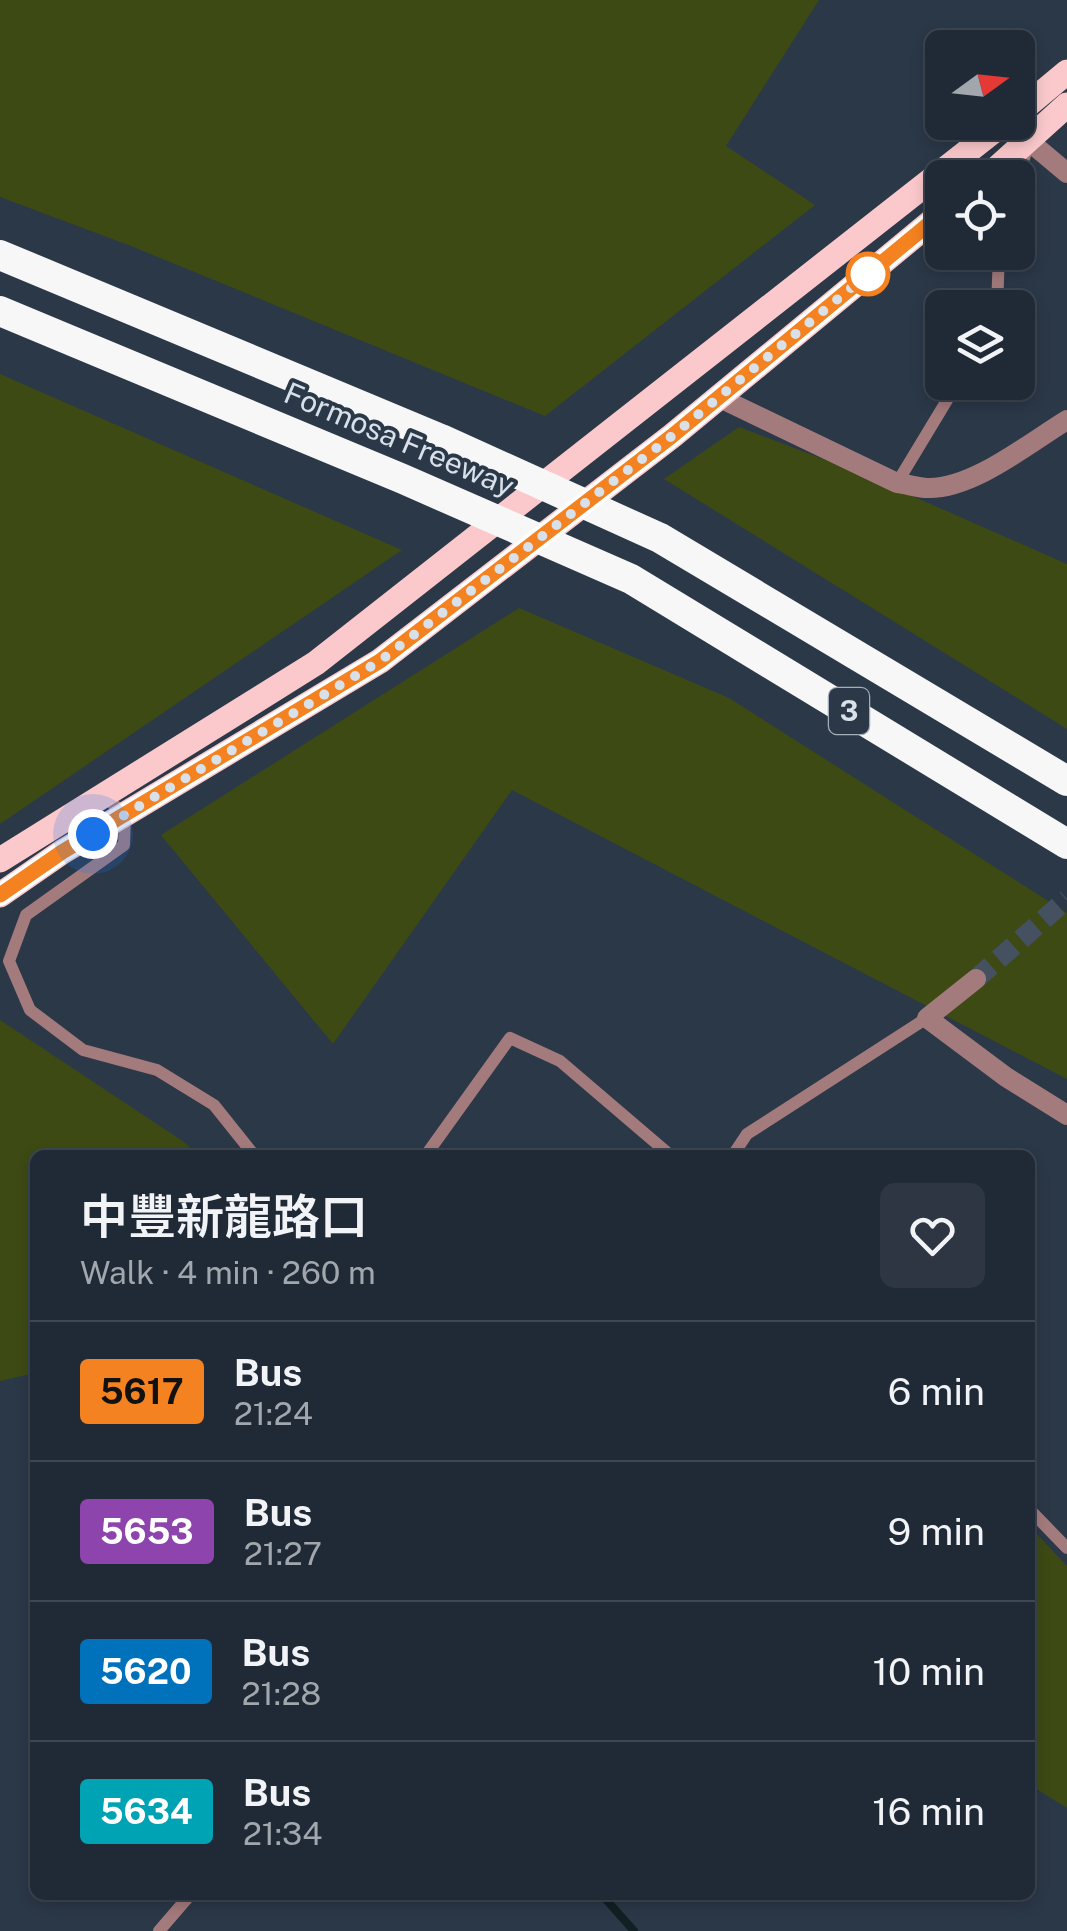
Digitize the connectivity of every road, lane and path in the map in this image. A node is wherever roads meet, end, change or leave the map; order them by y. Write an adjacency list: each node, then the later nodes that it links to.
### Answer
1 (1067, 72): 2 (main road)
2 (1035, 106)
3 (1063, 115): 4 (main road)
4 (1035, 120)
5 (1035, 138): 7 (street)
6 (982, 140): 16 (main road)
7 (1067, 173)
8 (925, 227): 11 (main road)
9 (0, 255): 15 (highway, Formosa Freeway / 3)
10 (0, 311): 18 (highway, Formosa Freeway / 3)
11 (718, 397): 14 (street); 17 (main road)
12 (947, 400): 14 (lane)
13 (1067, 420): 14 (street)
14 (897, 483)
15 (1067, 781)
16 (103, 794): 17 (lane); 19 (main road)
17 (125, 815): 20 (main road); 24 (lane)
18 (1067, 844)
19 (0, 860)
20 (0, 895)
21 (976, 979): 22 (street)
22 (926, 1018): 23 (street); 27 (lane)
23 (1067, 1115)
24 (250, 1150)
25 (430, 1150): 26 (lane)
26 (664, 1150)
27 (736, 1150)
28 (1035, 1515): 29 (lane)
29 (1067, 1548)
30 (186, 1900): 31 (lane)
31 (159, 1931)

